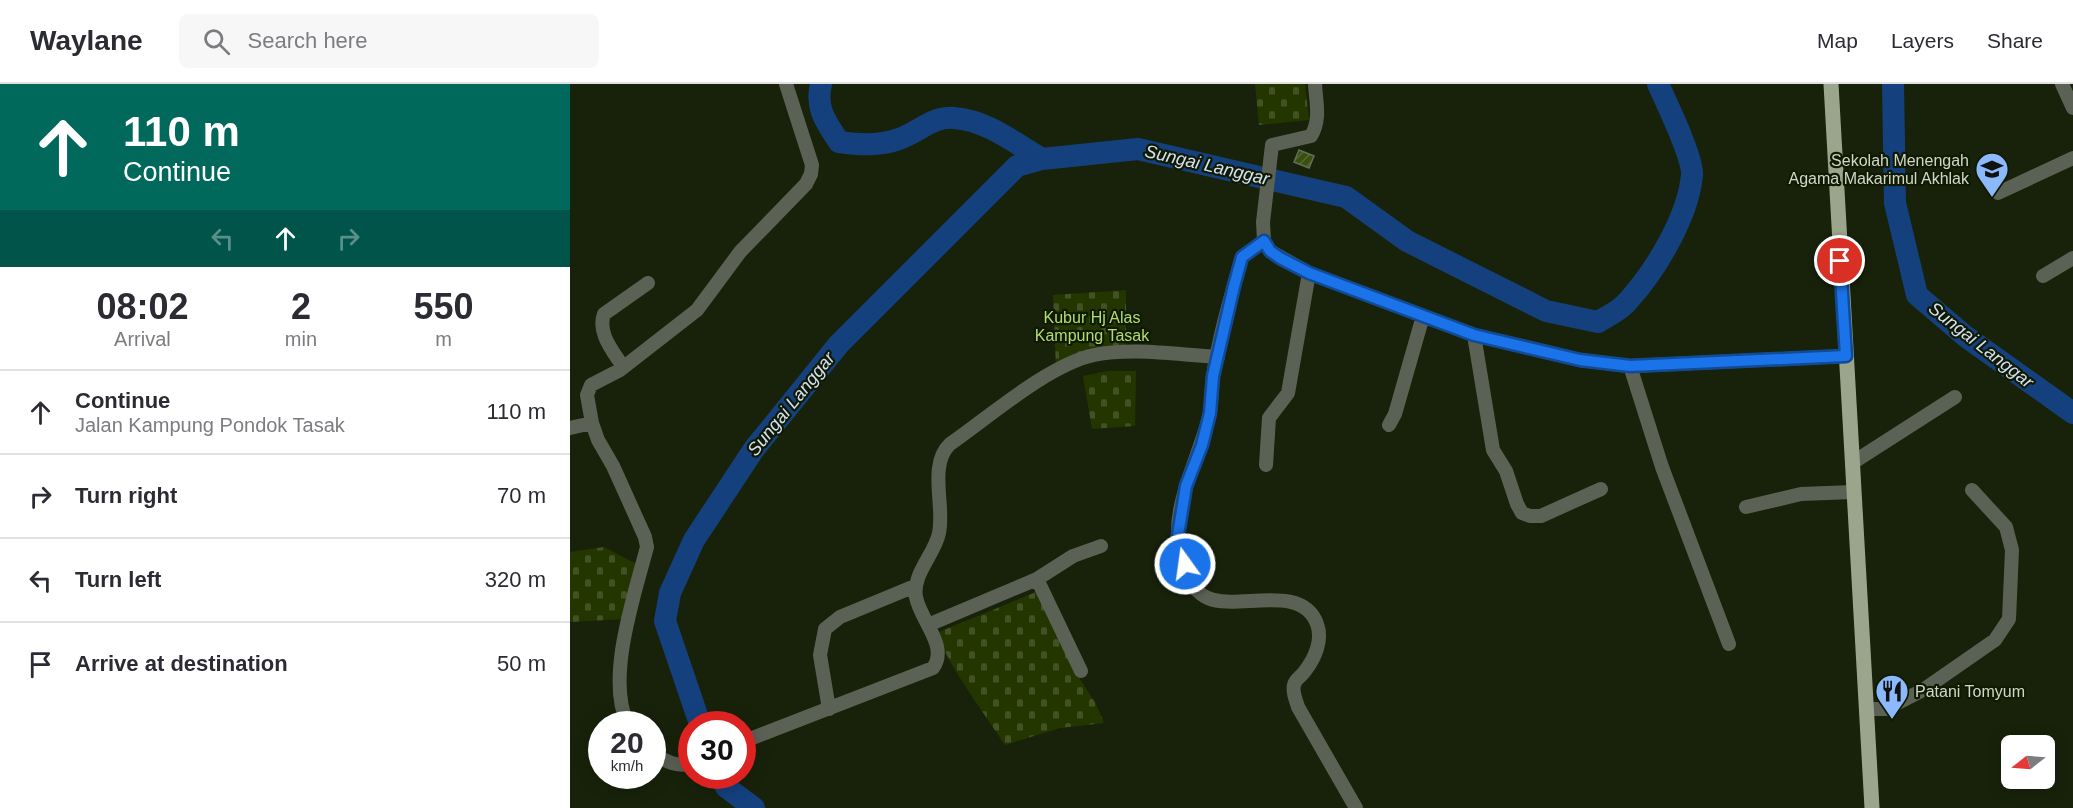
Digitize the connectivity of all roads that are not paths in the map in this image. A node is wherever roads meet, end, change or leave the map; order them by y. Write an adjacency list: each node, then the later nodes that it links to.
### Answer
1 (786, 84): 18 (street)
2 (1315, 84): 8 (street)
3 (1831, 84): 15 (main road)
4 (2062, 84): 5 (street)
5 (2073, 108)
6 (2073, 158): 7 (street)
7 (1998, 194)
8 (1264, 241): 10 (street); 16 (street)
9 (2073, 258): 11 (street)
10 (1309, 273): 13 (street); 24 (street)
11 (2043, 276)
12 (648, 283): 18 (street)
13 (1423, 316): 14 (street); 21 (street)
14 (1474, 335): 17 (street); 25 (street)
15 (1846, 356): 17 (street); 23 (main road)
16 (1218, 357): 31 (street); 39 (street)
17 (1630, 366): 33 (street)
18 (623, 367): 20 (street)
19 (1955, 397): 23 (street)
20 (592, 423): 22 (street); 37 (street)
21 (1389, 425)
22 (570, 428)
23 (1852, 463): 27 (main road)
24 (1266, 465)
25 (1601, 489)
26 (1972, 490): 36 (street)
27 (1853, 492): 28 (street); 36 (main road)
28 (1746, 507)
29 (1101, 546): 30 (street)
30 (1038, 579): 32 (street); 34 (street)
31 (915, 586): 32 (street); 35 (street)
32 (928, 625): 35 (street)
33 (1729, 644)
34 (1081, 671)
35 (829, 709): 38 (street)
36 (1866, 709): 40 (main road)
37 (623, 711)
38 (756, 737)
39 (1356, 808)
40 (1872, 808)

